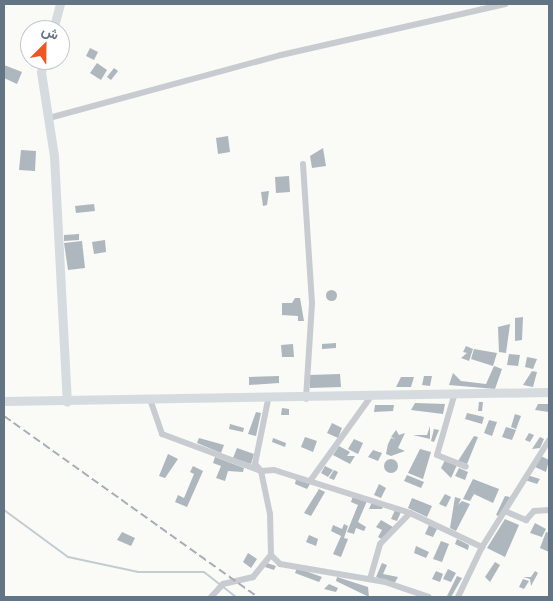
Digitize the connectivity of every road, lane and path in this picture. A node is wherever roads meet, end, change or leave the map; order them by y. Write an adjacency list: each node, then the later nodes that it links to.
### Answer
1 (60, 4): 3 (main road)
2 (505, 4): 5 (street)
3 (56, 20)
4 (42, 70): 5 (main road)
5 (49, 118): 13 (main road)
6 (303, 164): 10 (street)
7 (549, 392): 9 (main road)
8 (372, 395): 9 (main road); 10 (main road); 18 (street)
9 (454, 396): 16 (street)
10 (306, 399): 11 (main road)
11 (268, 400): 14 (main road); 17 (street)
12 (4, 401): 13 (main road)
13 (67, 402): 14 (main road)
14 (151, 402): 17 (street)
15 (549, 443): 20 (street)
16 (466, 467)
17 (261, 471): 18 (street); 23 (street)
18 (310, 480): 21 (street)
19 (549, 510): 20 (street)
20 (507, 512): 22 (street)
21 (410, 513): 22 (street); 24 (street)
22 (482, 547): 27 (street)
23 (271, 555): 24 (street); 25 (street)
24 (370, 579): 26 (street)
25 (211, 597)
26 (429, 597)
27 (458, 597)

